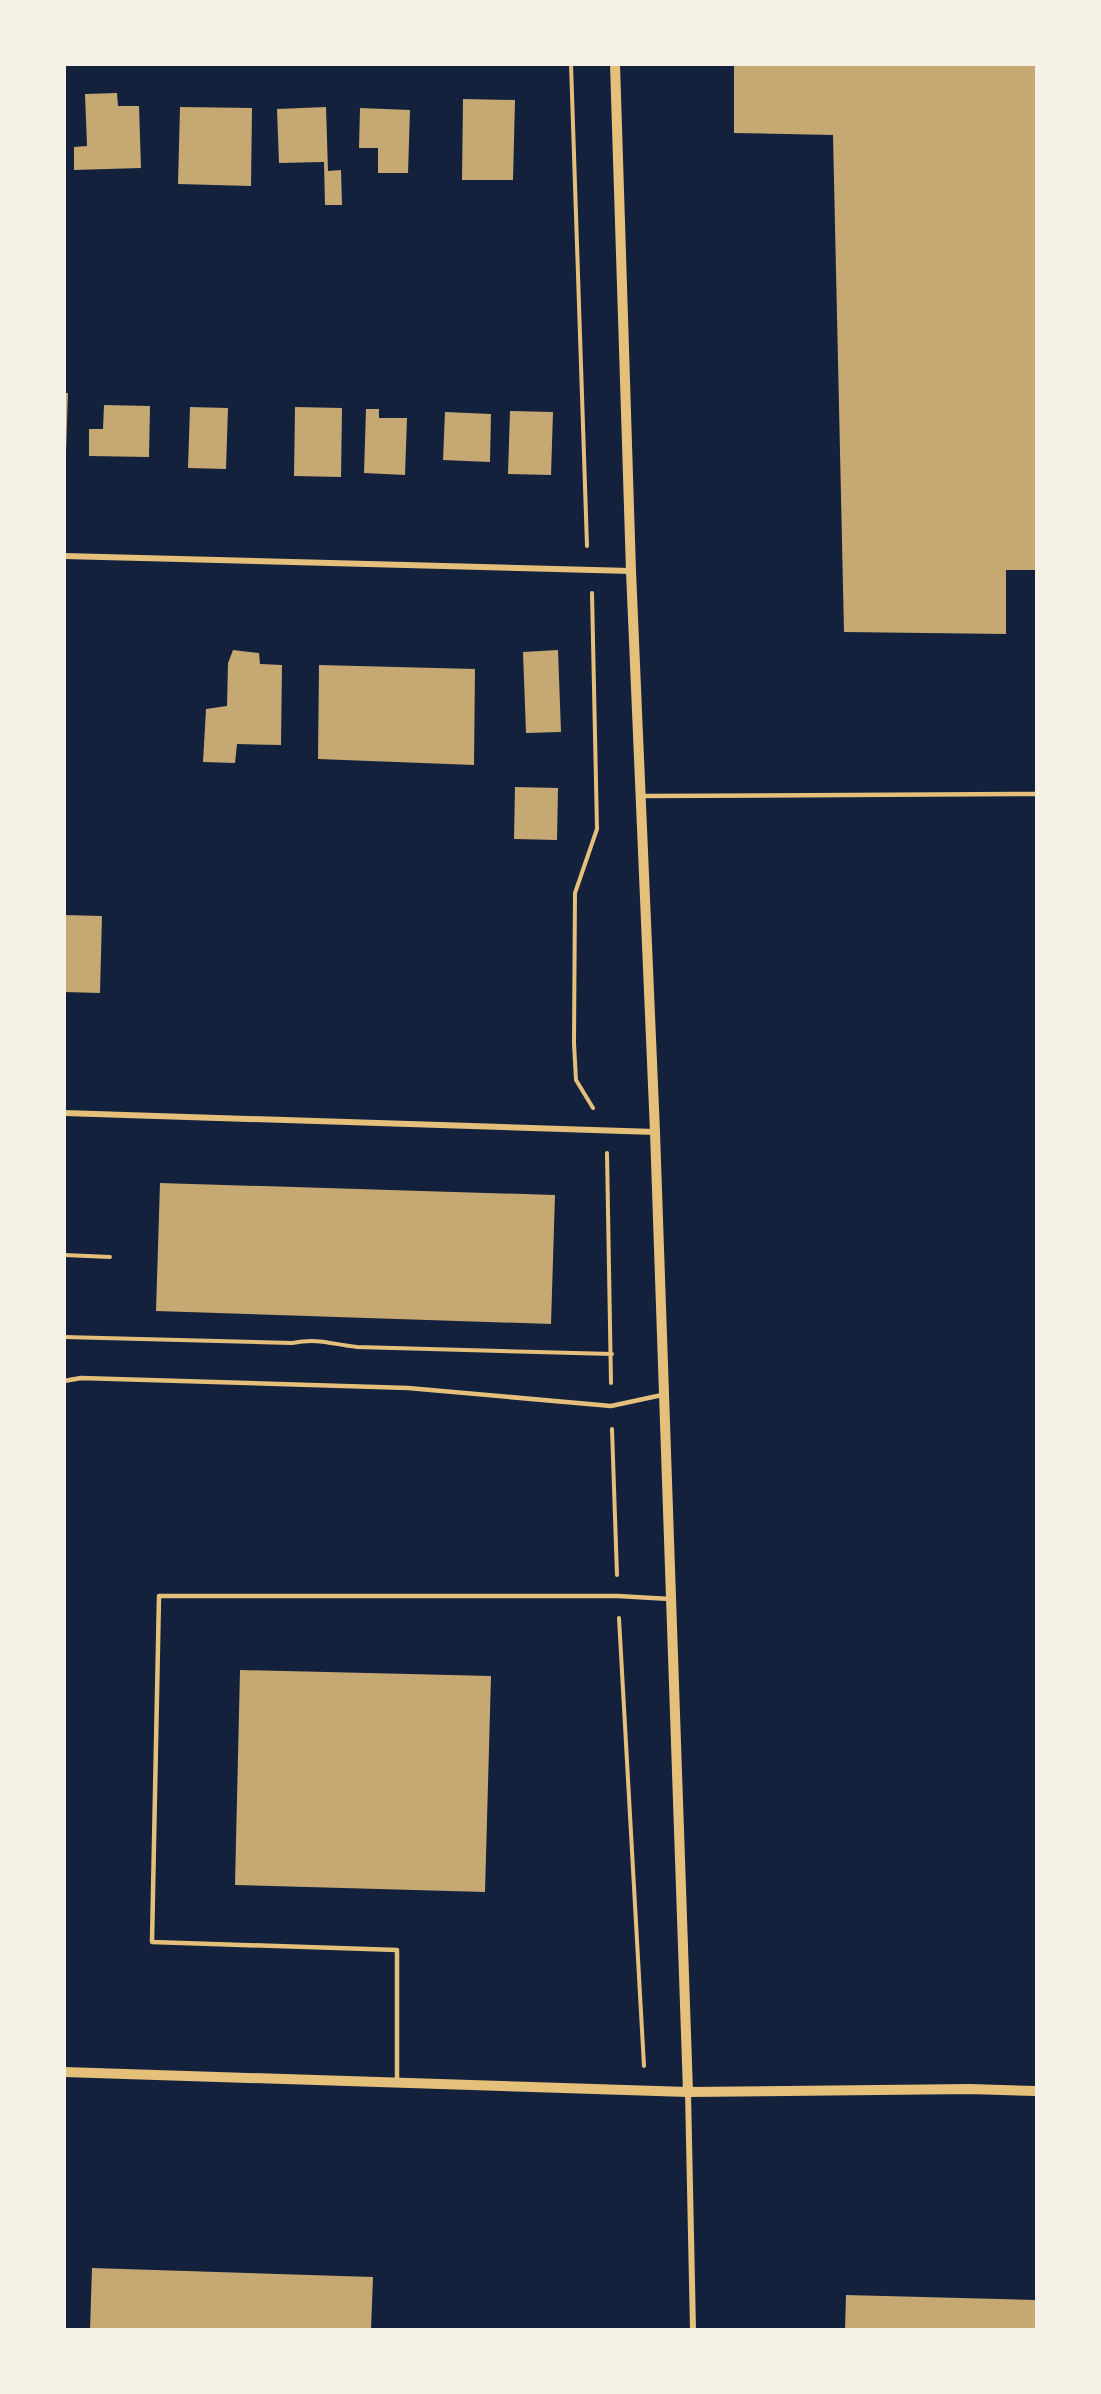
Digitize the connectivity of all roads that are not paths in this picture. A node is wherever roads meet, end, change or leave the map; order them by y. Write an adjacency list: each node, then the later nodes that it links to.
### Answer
1 (615, 64): 3 (street)
2 (64, 556): 3 (street)
3 (631, 571): 5 (street)
4 (1036, 794): 5 (lane)
5 (642, 796): 7 (street)
6 (64, 1113): 7 (street)
7 (655, 1132): 9 (street)
8 (64, 1381): 9 (lane)
9 (663, 1394): 10 (street)
10 (672, 1600): 12 (lane); 14 (street)
11 (64, 2072): 12 (street)
12 (397, 2083): 14 (street)
13 (1036, 2091): 14 (street)
14 (688, 2092): 15 (street)
15 (693, 2330)

